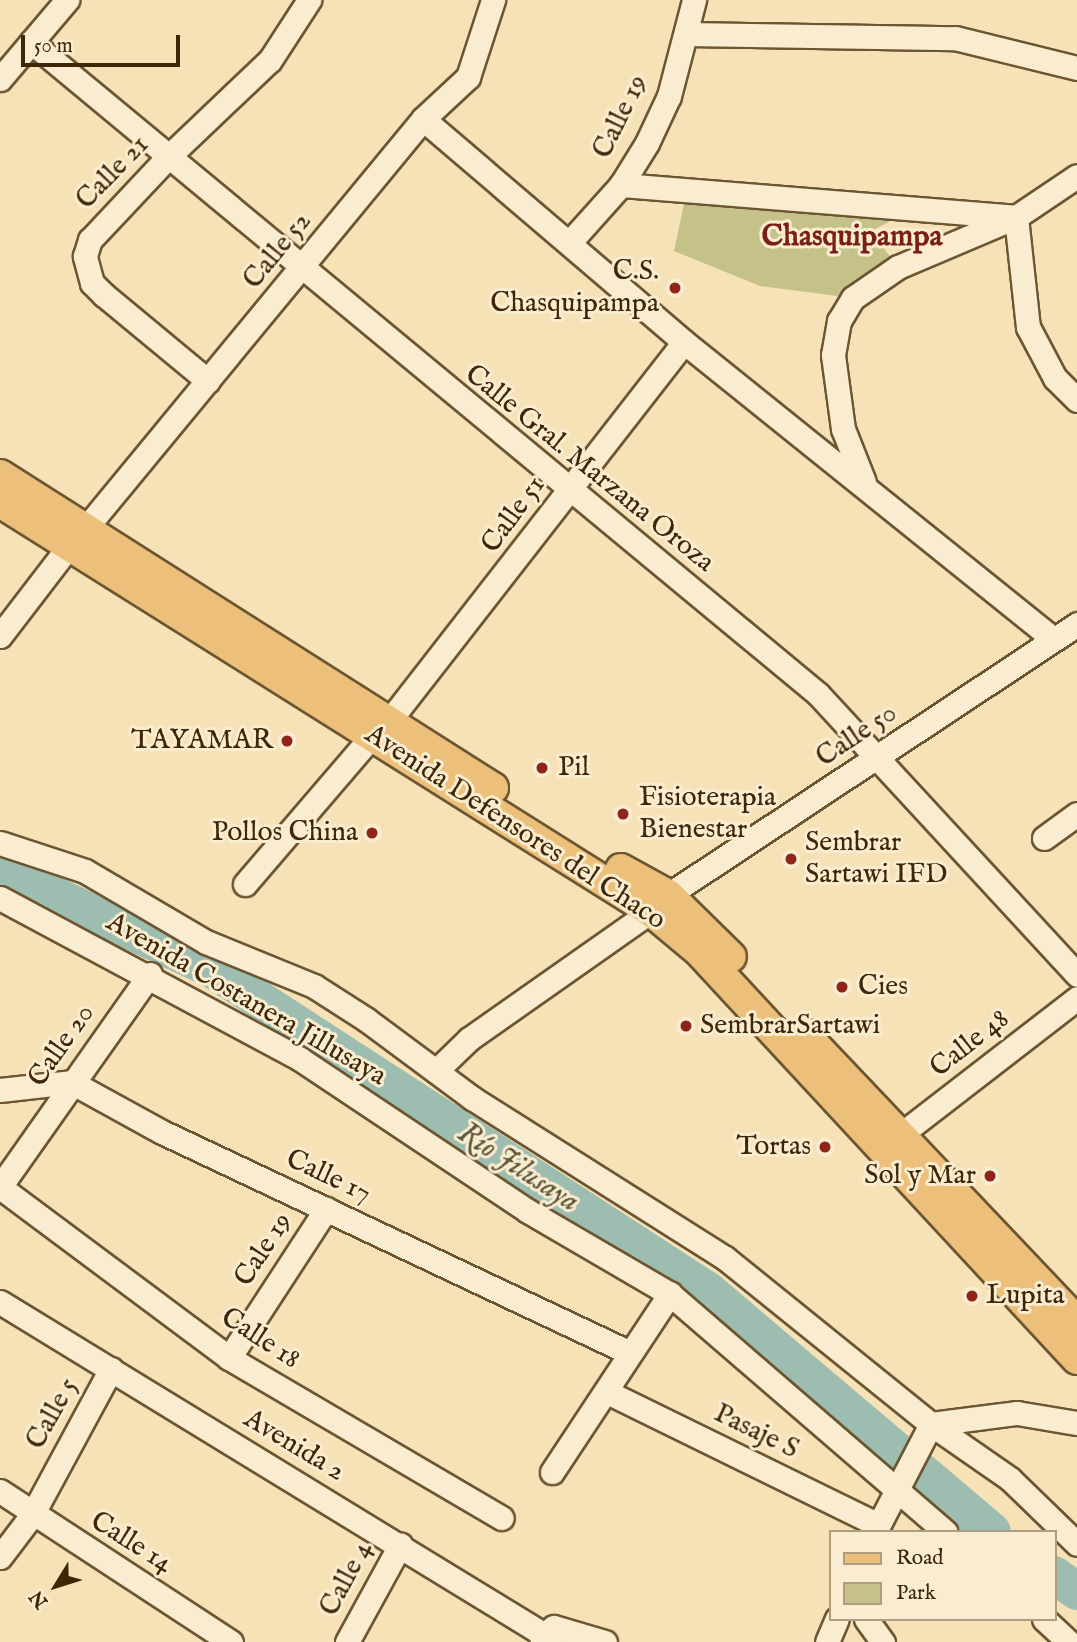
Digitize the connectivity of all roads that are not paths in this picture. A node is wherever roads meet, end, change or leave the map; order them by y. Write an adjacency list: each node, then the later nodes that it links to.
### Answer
1 (67, 0): 6 (street)
2 (309, 0): 10 (street, Calle 21)
3 (493, 0): 9 (street, Calle 52)
4 (694, 0): 5 (street, Calle 19)
5 (686, 34): 7 (street); 12 (street, Calle 19)
6 (31, 42): 8 (street); 10 (street, Calle Gral. Marzana Oroza)
7 (1077, 68)
8 (0, 79)
9 (423, 118): 14 (street); 15 (street, Calle 52)
10 (167, 158): 15 (street, Calle Gral. Marzana Oroza); 17 (street, Calle 21)
11 (1077, 176): 13 (street)
12 (621, 185): 13 (street); 14 (street, Calle 19)
13 (1016, 217): 18 (street); 20 (street)
14 (569, 243): 16 (street)
15 (301, 271): 17 (street, Calle 52); 21 (street, Calle Gral. Marzana Oroza)
16 (684, 342): 20 (street); 21 (street, Calle 51)
17 (208, 381): 23 (street, Calle 52)
18 (1075, 397)
19 (0, 475): 23 (main road, Avenida Defensores del Chaco)
20 (865, 484): 26 (street)
21 (569, 491): 27 (street, Calle 51); 28 (street, Calle Gral. Marzana Oroza)
22 (0, 502): 23 (main road, Avenida Defensores del Chaco)
23 (77, 538): 25 (street, Calle 52); 27 (main road, Avenida Defensores del Chaco)
24 (1077, 624): 26 (street, Calle 50)
25 (0, 636)
26 (1054, 639): 28 (street, Calle 50)
27 (380, 728): 32 (street, Calle 51); 34 (main road, Avenida Defensores del Chaco)
28 (879, 757): 34 (street, Calle 50); 36 (street, Calle Gral. Marzana Oroza)
29 (1077, 814): 30 (street)
30 (1044, 838)
31 (0, 843): 38 (street)
32 (245, 884)
33 (0, 898): 35 (street, Avenida Costanera Jillusaya)
34 (660, 903): 38 (street, Calle 50); 41 (main road, Avenida Defensores del Chaco)
35 (150, 974): 39 (street, Calle 20); 44 (street, Avenida Costanera Jillusaya)
36 (1077, 975)
37 (1077, 998): 41 (street, Calle 48)
38 (436, 1071): 53 (street)
39 (71, 1082): 40 (street); 42 (street, Calle 20); 43 (street, Calle 17)
40 (0, 1090)
41 (891, 1143): 46 (main road, Avenida Defensores del Chaco); 49 (main road, Avenida Defensores del Chaco)
42 (0, 1188): 48 (street, Calle 18)
43 (326, 1209): 47 (street, Calle 17); 48 (street, Cale 19)
44 (670, 1294): 47 (street); 54 (street, Avenida Costanera Jillusaya)
45 (0, 1302): 50 (street, Avenida 2)
46 (1077, 1322)
47 (628, 1352): 51 (street)
48 (229, 1358): 58 (street, Calle 18)
49 (1077, 1359)
50 (111, 1369): 57 (street, Calle 5); 62 (street, Avenida 2)
51 (607, 1392): 55 (street); 59 (street, Pasaje S)
52 (1077, 1423): 53 (street)
53 (931, 1424): 54 (street); 61 (street)
54 (904, 1469): 59 (street); 60 (street, Avenida Costanera Jillusaya)
55 (552, 1472)
56 (0, 1491): 57 (street, Calle 14)
57 (32, 1515): 63 (street, Calle 5); 68 (street, Calle 14)
58 (502, 1518)
59 (877, 1528)
60 (945, 1530)
61 (1077, 1544)
62 (400, 1545): 67 (street, Avenida 2); 69 (street, Calle 4)
63 (0, 1558)
64 (836, 1621): 71 (street)
65 (867, 1621): 72 (street)
66 (1046, 1621): 73 (street)
67 (546, 1639): 70 (street)
68 (231, 1642)
69 (347, 1642)
70 (605, 1642)
71 (827, 1642)
72 (883, 1642)
73 (1069, 1642)

